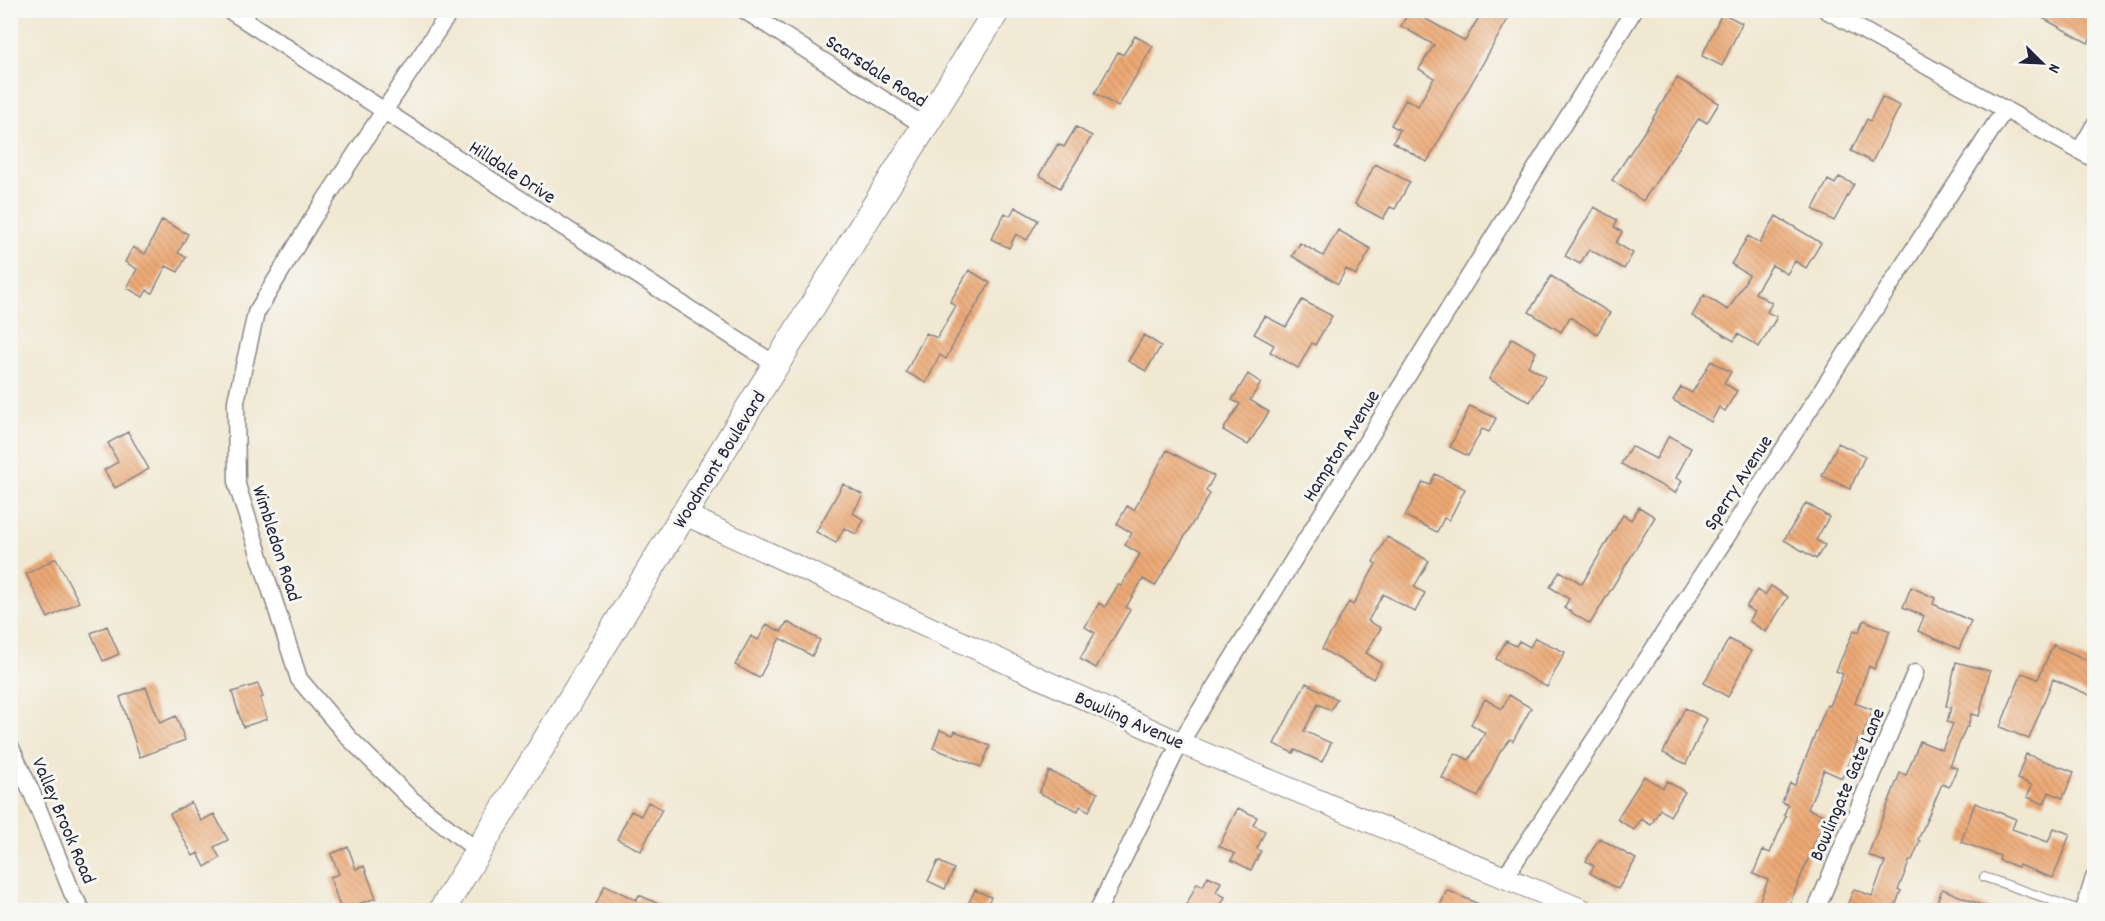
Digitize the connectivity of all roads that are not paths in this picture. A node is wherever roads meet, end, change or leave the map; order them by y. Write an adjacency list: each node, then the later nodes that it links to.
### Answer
1 (229, 10): 7 (street, Hilldale Drive)
2 (451, 10): 9 (street, Wimbledon Road)
3 (744, 10): 11 (street, Scarsdale Road)
4 (997, 10): 11 (main road, Woodmont Boulevard)
5 (1634, 10): 16 (street, Hampton Avenue)
6 (1826, 10): 8 (street)
7 (250, 16): 9 (street, Hilldale Drive)
8 (2005, 109): 12 (street); 19 (street, Sperry Avenue)
9 (385, 113): 13 (street, Hilldale Drive); 18 (street, Wimbledon Road)
10 (2094, 126): 12 (street)
11 (926, 127): 13 (main road, Woodmont Boulevard)
12 (2087, 155)
13 (776, 365): 14 (main road, Woodmont Boulevard)
14 (684, 514): 16 (street, Bowling Avenue); 18 (main road, Woodmont Boulevard)
15 (1915, 673): 26 (street, Bowlingate Gate Lane)
16 (1180, 743): 19 (street, Bowling Avenue); 24 (street, Hampton Avenue)
17 (10, 746): 22 (street, Valley Brook Road)
18 (478, 851): 23 (main road, Woodmont Boulevard)
19 (1505, 877): 25 (street, Bowling Avenue)
20 (1984, 877): 27 (lane)
21 (2094, 878): 27 (street)
22 (82, 910)
23 (442, 910)
24 (1098, 910)
25 (1582, 910)
26 (1816, 910)
27 (2082, 910)

